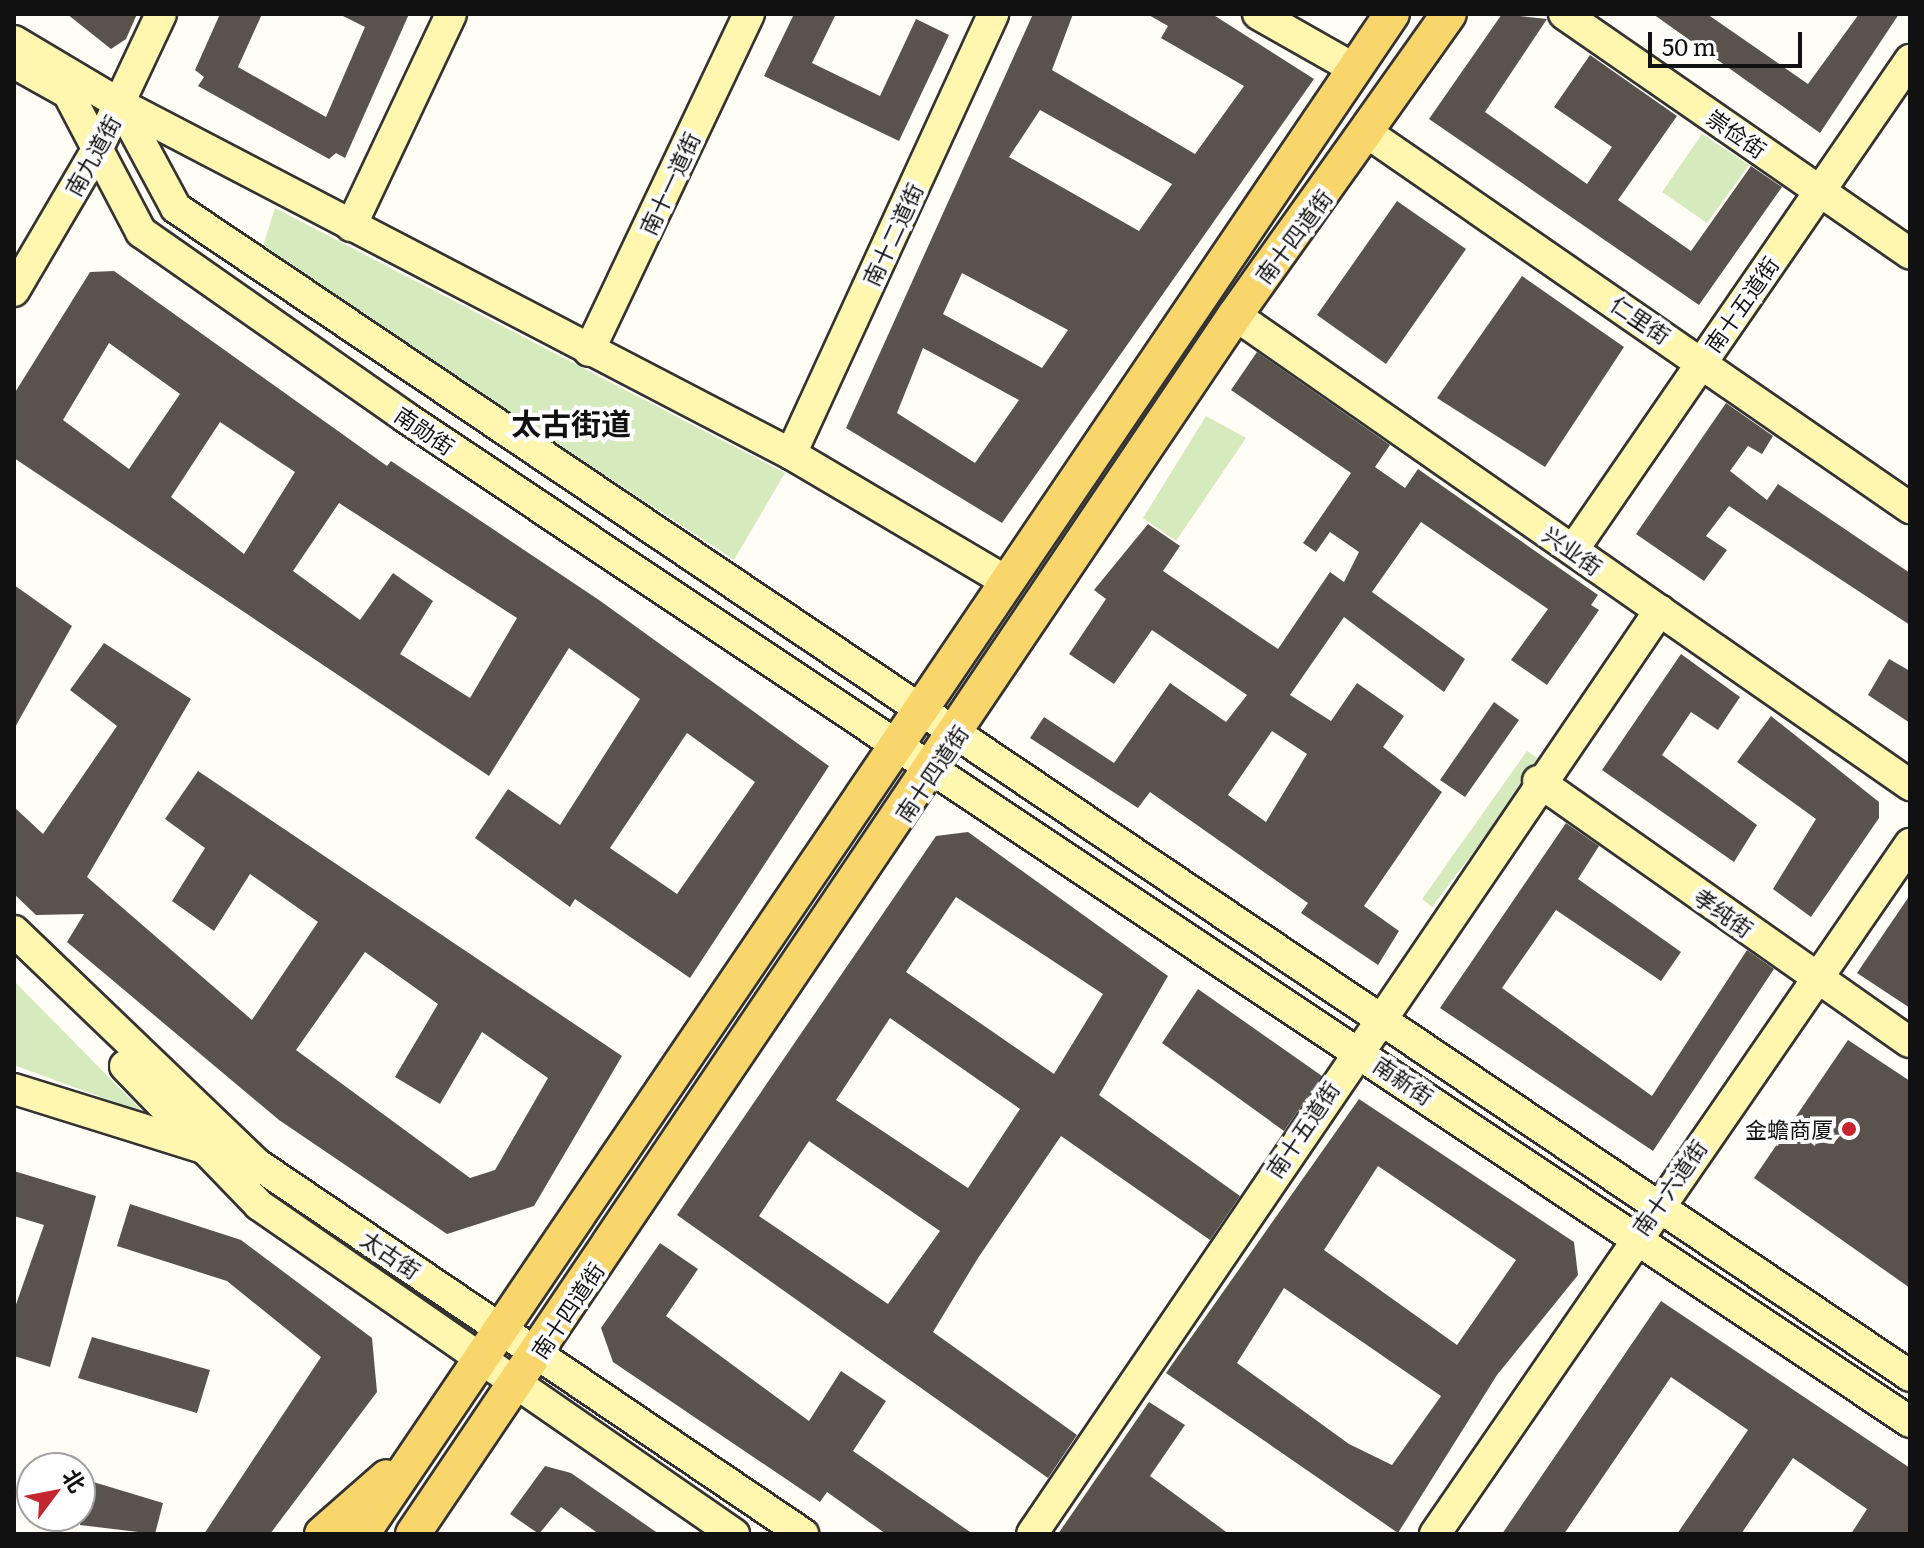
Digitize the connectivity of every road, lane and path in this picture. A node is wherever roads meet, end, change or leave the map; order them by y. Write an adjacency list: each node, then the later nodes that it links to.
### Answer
1 (161, 14): 13 (main road, 南九道街)
2 (451, 14): 17 (main road)
3 (749, 14): 21 (main road, 南十一道街)
4 (993, 14): 23 (main road, 南十二道街)
5 (1258, 14): 12 (main road)
6 (1392, 14): 12 (main road)
7 (1449, 14): 14 (main road, 南十四道街)
8 (1564, 14): 16 (main road, 崇俭街)
9 (14, 41): 13 (main road)
10 (1910, 60): 16 (main road, 南十五道街)
11 (14, 63): 15 (main road, 南勋街)
12 (1353, 68): 26 (main road)
13 (120, 104): 15 (main road, 南九道街); 17 (main road); 28 (main road, 南勋街)
14 (1369, 134): 20 (main road, 南十四道街); 22 (main road, 仁里街)
15 (98, 148): 19 (main road, 南九道街); 30 (main road, 南勋街)
16 (1819, 190): 18 (main road, 崇俭街); 22 (main road, 南十五道街)
17 (351, 226): 21 (main road)
18 (1910, 254)
19 (14, 291)
20 (1235, 315): 25 (main road, 兴业街); 29 (main road, 南十四道街)
21 (589, 351): 23 (main road)
22 (1702, 360): 24 (main road, 仁里街); 25 (main road, 南十五道街)
23 (791, 454): 26 (main road)
24 (1910, 508)
25 (1573, 550): 27 (main road, 兴业街)
26 (1006, 581): 28 (main road)
27 (1660, 610): 32 (main road, 南十五道街); 33 (main road, 兴业街)
28 (916, 711): 29 (main road, 南新街); 30 (main road)
29 (955, 737): 31 (main road, 南十四道街); 38 (main road, 南新街)
30 (894, 744): 31 (main road, 南新街); 45 (main road)
31 (933, 770): 40 (main road, 南新街); 46 (main road, 南十四道街)
32 (1538, 781): 37 (main road, 孝纯街); 38 (main road, 南十五道街)
33 (1910, 785)
34 (1910, 844): 37 (main road, 南十六道街)
35 (14, 931): 45 (main road, 太古街)
36 (14, 959): 42 (main road, 太古街)
37 (1817, 977): 39 (main road, 孝纯街); 43 (main road, 南十六道街)
38 (1375, 1021): 40 (main road, 南十五道街); 43 (main road, 南新街)
39 (1910, 1042)
40 (1356, 1049): 44 (main road, 南新街); 59 (main road, 南十五道街)
41 (14, 1089): 42 (main road)
42 (212, 1151): 47 (main road, 太古街)
43 (1656, 1204): 44 (main road, 南十六道街); 48 (main road, 南新街)
44 (1636, 1234): 50 (main road, 南新街); 60 (main road, 南十六道街)
45 (499, 1328): 46 (main road, 太古街); 47 (main road)
46 (537, 1354): 49 (main road, 南十四道街); 58 (main road, 太古街)
47 (478, 1358): 49 (main road, 太古街); 51 (main road)
48 (1910, 1376)
49 (517, 1384): 52 (main road, 南十四道街); 57 (main road, 太古街)
50 (1910, 1422)
51 (412, 1457): 53 (main road); 54 (main road)
52 (441, 1496): 55 (main road, 南十四道街); 56 (main road)
53 (322, 1534)
54 (362, 1534)
55 (413, 1534)
56 (423, 1534)
57 (734, 1534)
58 (803, 1534)
59 (1032, 1534)
60 (1435, 1534)

